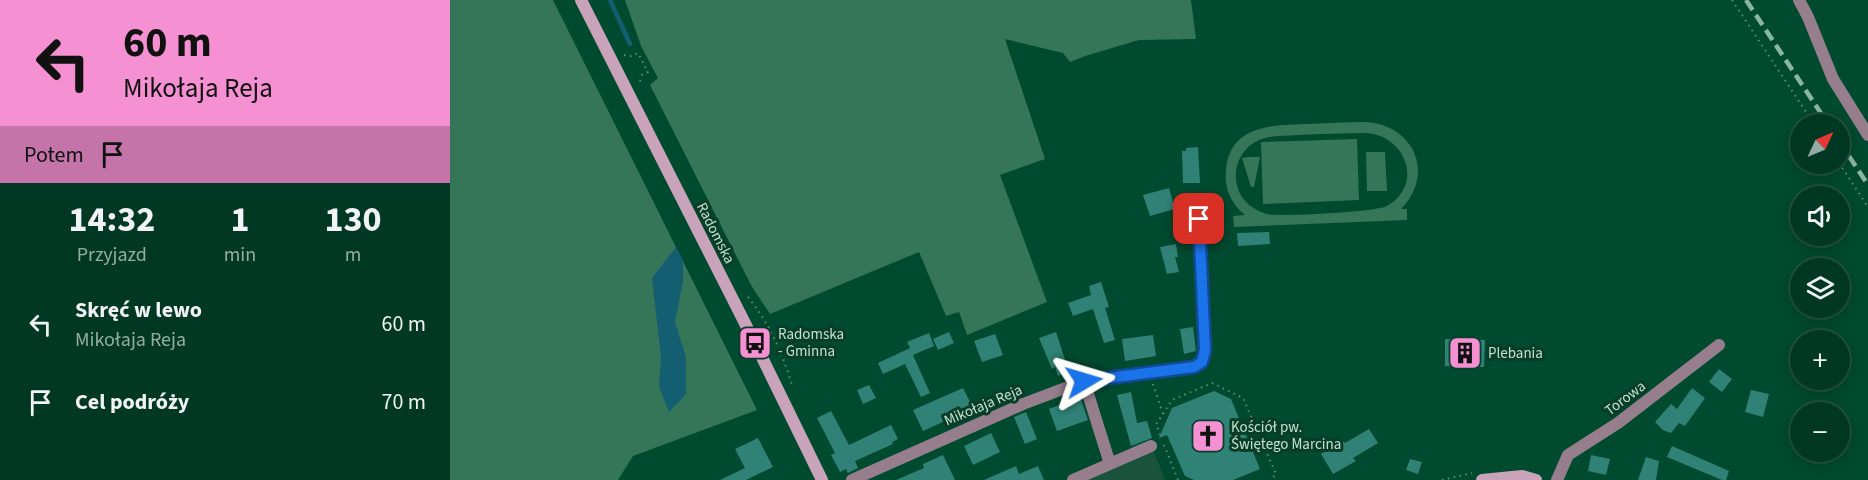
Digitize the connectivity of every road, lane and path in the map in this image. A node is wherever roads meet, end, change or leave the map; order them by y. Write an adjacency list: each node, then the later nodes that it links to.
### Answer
1 (581, 0): 15 (main road, Radomska)
2 (1732, 0): 4 (path)
3 (1799, 0): 5 (street)
4 (1807, 114)
5 (1868, 135)
6 (1846, 174): 7 (path)
7 (1868, 207)
8 (1199, 219): 10 (street, Mikołaja Reja)
9 (1719, 345): 22 (street, Torowa)
10 (1084, 381): 14 (street); 16 (street, Mikołaja Reja)
11 (1153, 383): 12 (path)
12 (1163, 414): 18 (path); 19 (path)
13 (1151, 446): 14 (street)
14 (1110, 464): 17 (street)
15 (822, 480)
16 (852, 480)
17 (1072, 480)
18 (1178, 480)
19 (1271, 480)
20 (1482, 480): 21 (main road)
21 (1536, 480)
22 (1557, 480)

